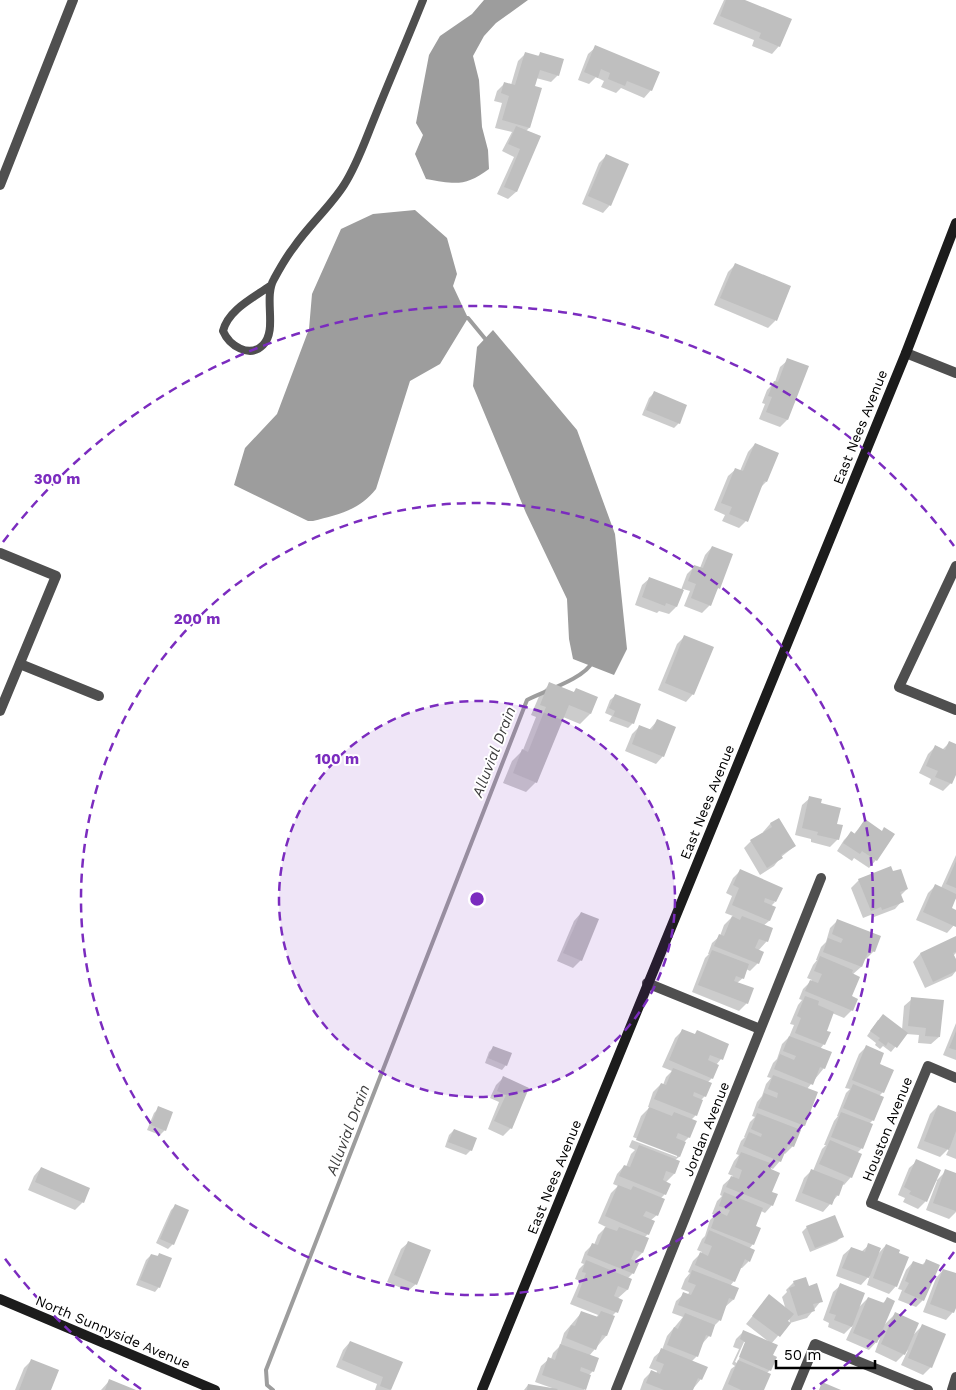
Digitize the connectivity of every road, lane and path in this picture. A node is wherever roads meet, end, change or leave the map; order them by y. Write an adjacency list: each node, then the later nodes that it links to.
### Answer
1 (73, 0): 3 (street)
2 (423, 0): 5 (lane)
3 (0, 185)
4 (956, 223): 6 (main road, East Nees Avenue)
5 (270, 286): 5 (lane)
6 (906, 353): 7 (street); 15 (main road, East Nees Avenue)
7 (956, 374)
8 (0, 553): 10 (street)
9 (956, 566): 12 (street)
10 (20, 664): 11 (street); 13 (street)
11 (99, 696)
12 (956, 710)
13 (0, 711)
14 (821, 878): 16 (street, Jordan Avenue)
15 (647, 984): 16 (street); 22 (main road, East Nees Avenue)
16 (760, 1029): 23 (street, Jordan Avenue)
17 (956, 1078): 18 (street, Houston Avenue)
18 (956, 1238)
19 (0, 1300): 21 (main road, North Sunnyside Avenue)
20 (956, 1377): 26 (street)
21 (215, 1390)
22 (482, 1390)
23 (616, 1390)
24 (796, 1390): 25 (street)
25 (928, 1390)
26 (952, 1390)

